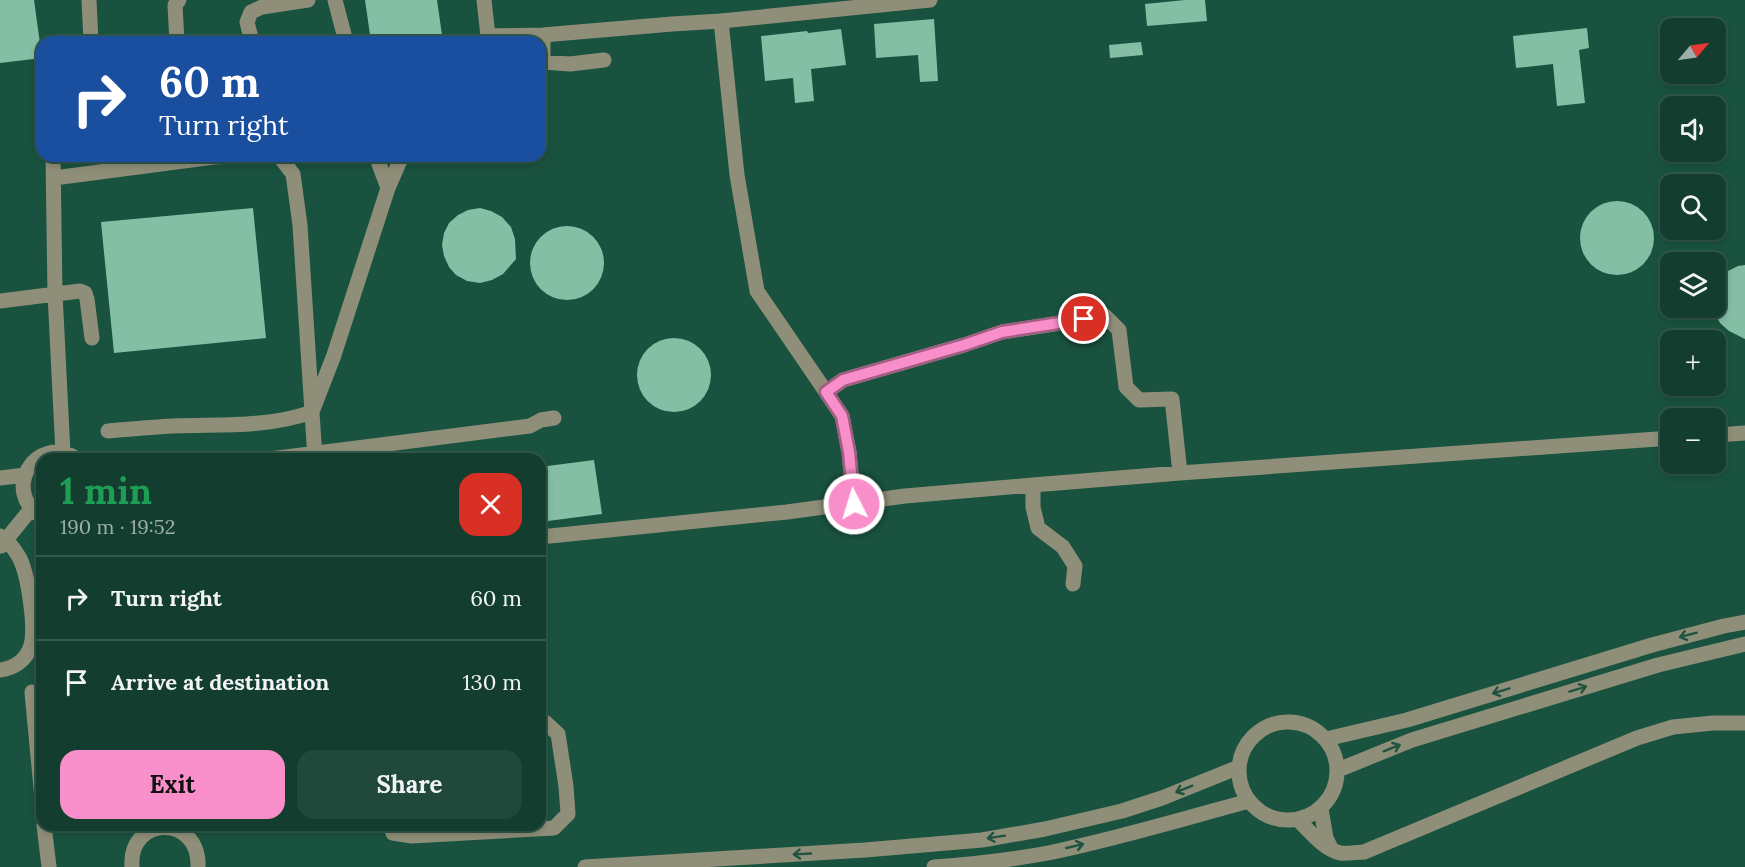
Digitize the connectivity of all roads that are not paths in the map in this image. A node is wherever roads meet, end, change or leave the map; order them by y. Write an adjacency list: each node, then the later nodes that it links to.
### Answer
1 (89, 0): 9 (street)
2 (179, 0): 10 (street)
3 (308, 0): 11 (street)
4 (335, 0): 12 (street)
5 (484, 0): 13 (street)
6 (930, 0): 7 (street)
7 (721, 21): 8 (street); 29 (street)
8 (543, 35): 14 (street)
9 (91, 36)
10 (177, 36)
11 (251, 36)
12 (344, 36)
13 (485, 36)
14 (528, 36)
15 (604, 60): 16 (street)
16 (546, 62)
17 (53, 162): 22 (street)
18 (170, 162): 22 (street)
19 (284, 162): 27 (street)
20 (378, 162): 23 (street)
21 (399, 162): 23 (street)
22 (54, 178): 24 (street)
23 (388, 188): 28 (street)
24 (55, 294): 25 (street); 26 (street); 36 (street)
25 (0, 301)
26 (92, 338)
27 (308, 358): 28 (street); 30 (street)
28 (330, 365): 30 (street)
29 (826, 392): 40 (street); 44 (street)
30 (312, 411): 32 (street); 37 (street)
31 (554, 418): 38 (street)
32 (108, 431)
33 (1745, 433): 34 (street)
34 (1726, 434)
35 (1660, 439): 40 (street)
36 (70, 453)
37 (315, 453)
38 (336, 453)
39 (36, 459): 41 (street)
40 (1180, 472): 43 (street)
41 (25, 475): 42 (street); 45 (street)
42 (0, 478)
43 (1033, 485): 44 (street); 49 (street)
44 (854, 504): 47 (street)
45 (36, 512)
46 (36, 514): 48 (street)
47 (546, 536)
48 (2, 541): 52 (street)
49 (1073, 584)
50 (1745, 622): 57 (street, one-way to 57)
51 (1745, 644): 59 (street, one-way to 51)
52 (0, 670)
53 (32, 692): 56 (street)
54 (1745, 723): 69 (street)
55 (546, 724): 63 (street)
56 (36, 735)
57 (1326, 739): 58 (street); 59 (street)
58 (1239, 767): 60 (street); 74 (street, one-way to 74)
59 (1338, 770): 61 (street)
60 (1249, 801): 62 (street); 75 (street, one-way to 60)
61 (1321, 809): 62 (street); 69 (street)
62 (1298, 820): 69 (street)
63 (546, 828)
64 (45, 831): 71 (street)
65 (181, 831): 70 (street)
66 (392, 831): 67 (street)
67 (501, 831)
68 (146, 832): 72 (street)
69 (1332, 850)
70 (198, 862): 73 (street)
71 (48, 867)
72 (132, 867)
73 (212, 867)
74 (585, 867)
75 (934, 867)

